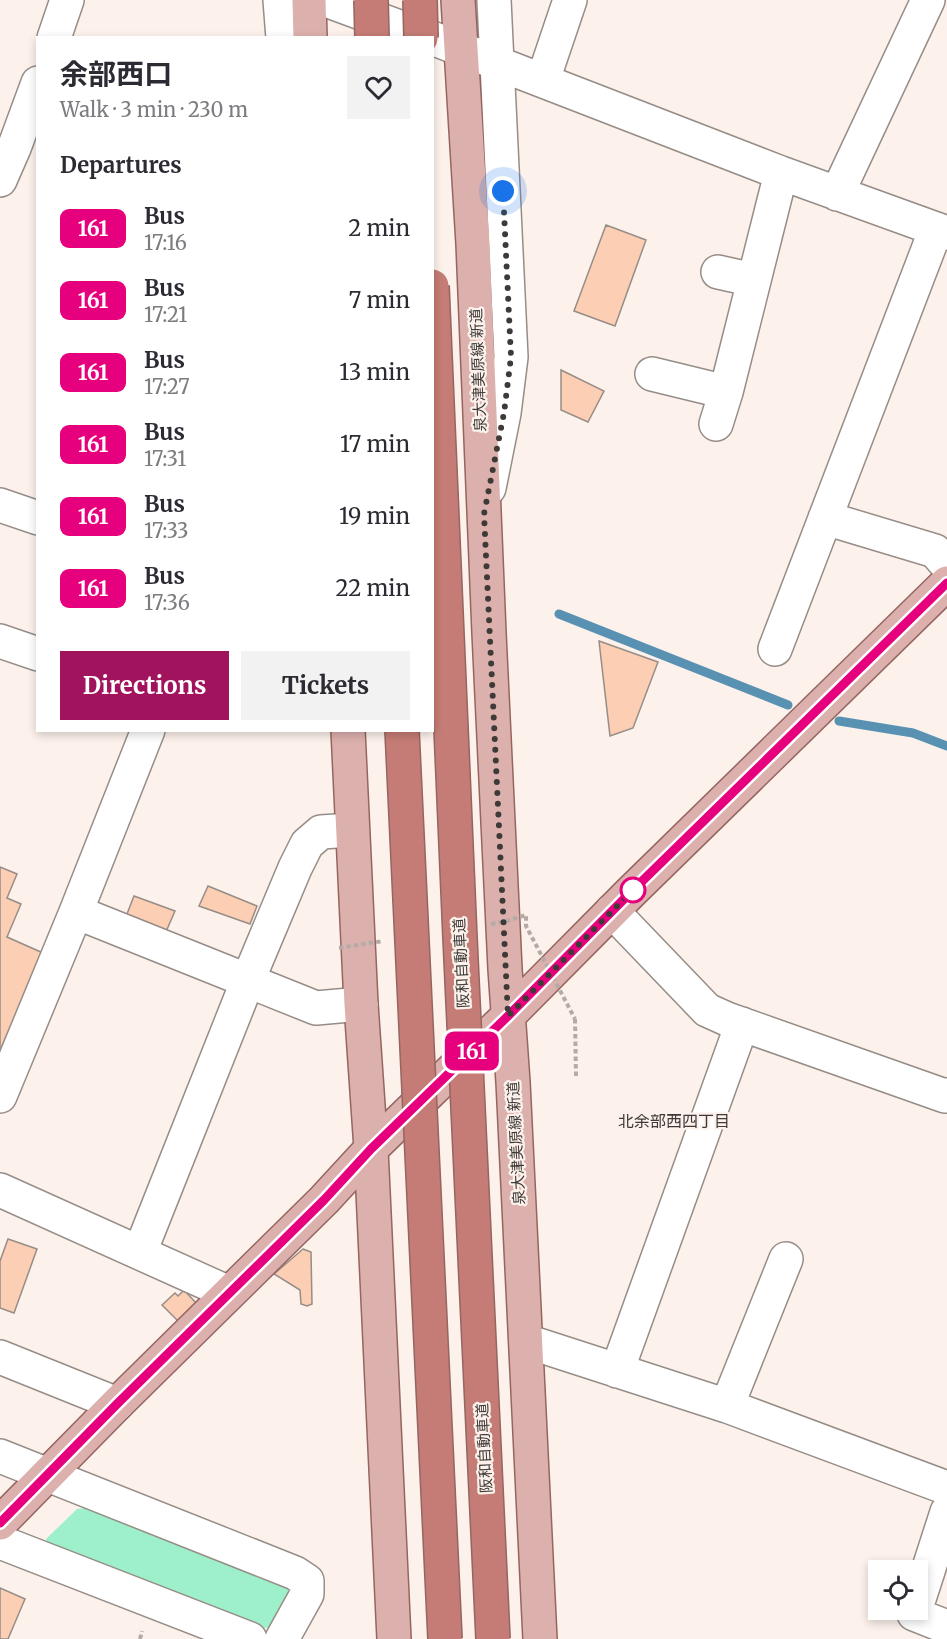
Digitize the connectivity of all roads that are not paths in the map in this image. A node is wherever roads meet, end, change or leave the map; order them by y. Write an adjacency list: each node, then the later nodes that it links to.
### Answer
1 (67, 0): 11 (street)
2 (280, 0): 12 (street)
3 (309, 0): 13 (main road)
4 (326, 0): 16 (street)
5 (370, 0): 14 (highway, bridge)
6 (420, 0): 15 (highway, bridge)
7 (458, 0): 17 (main road, 泉大津美原線 新道)
8 (494, 0): 18 (street)
9 (570, 0): 19 (street)
10 (928, 0): 24 (street)
11 (55, 36)
12 (283, 36)
13 (310, 36)
14 (372, 36)
15 (422, 36)
16 (424, 36)
17 (440, 42): 18 (street); 33 (main road, 泉大津美原線 新道)
18 (497, 63): 19 (street); 33 (street)
19 (543, 80): 22 (street)
20 (36, 94): 21 (street)
21 (26, 152): 23 (street)
22 (780, 173): 24 (street); 27 (street)
23 (0, 180)
24 (837, 194): 25 (street)
25 (942, 231): 35 (street)
26 (718, 272): 27 (street)
27 (754, 280): 30 (street)
28 (434, 334): 78 (highway, 阪和自動車道, bridge)
29 (652, 374): 30 (street)
30 (726, 392): 31 (street)
31 (716, 424)
32 (0, 505): 34 (street)
33 (484, 514): 42 (main road, 泉大津美原線 新道)
34 (36, 517)
35 (825, 518): 36 (street); 40 (street)
36 (947, 565)
37 (947, 583): 47 (main road)
38 (1, 643): 41 (street)
39 (434, 648): 42 (main road)
40 (775, 649)
41 (36, 653)
42 (490, 656): 51 (main road, 泉大津美原線 新道)
43 (147, 732): 48 (street)
44 (348, 732): 46 (main road)
45 (402, 732): 77 (highway, bridge)
46 (352, 830): 49 (street); 50 (main road)
47 (612, 911): 51 (main road); 52 (street)
48 (76, 912): 49 (street); 54 (street)
49 (248, 980): 50 (street); 57 (street)
50 (361, 1005): 55 (main road)
51 (508, 1016): 55 (main road); 60 (main road, 泉大津美原線 新道)
52 (742, 1024): 53 (street); 62 (street)
53 (947, 1095)
54 (0, 1096)
55 (371, 1149): 59 (main road); 76 (main road)
56 (0, 1190): 57 (street)
57 (140, 1252): 59 (street)
58 (786, 1259): 64 (street)
59 (229, 1293): 63 (main road)
60 (526, 1341): 62 (street); 79 (main road, 泉大津美原線 新道)
61 (0, 1357): 63 (street)
62 (617, 1371): 64 (street)
63 (117, 1404): 66 (main road)
64 (727, 1406): 67 (street)
65 (0, 1456): 66 (street)
66 (48, 1474): 69 (main road); 75 (street)
67 (947, 1488)
68 (947, 1512): 71 (street)
69 (0, 1523)
70 (0, 1542): 74 (street)
71 (928, 1571)
72 (928, 1620): 73 (street)
73 (947, 1627)
74 (250, 1639)
75 (282, 1639)
76 (394, 1639)
77 (445, 1639)
78 (493, 1639)
79 (540, 1639)

